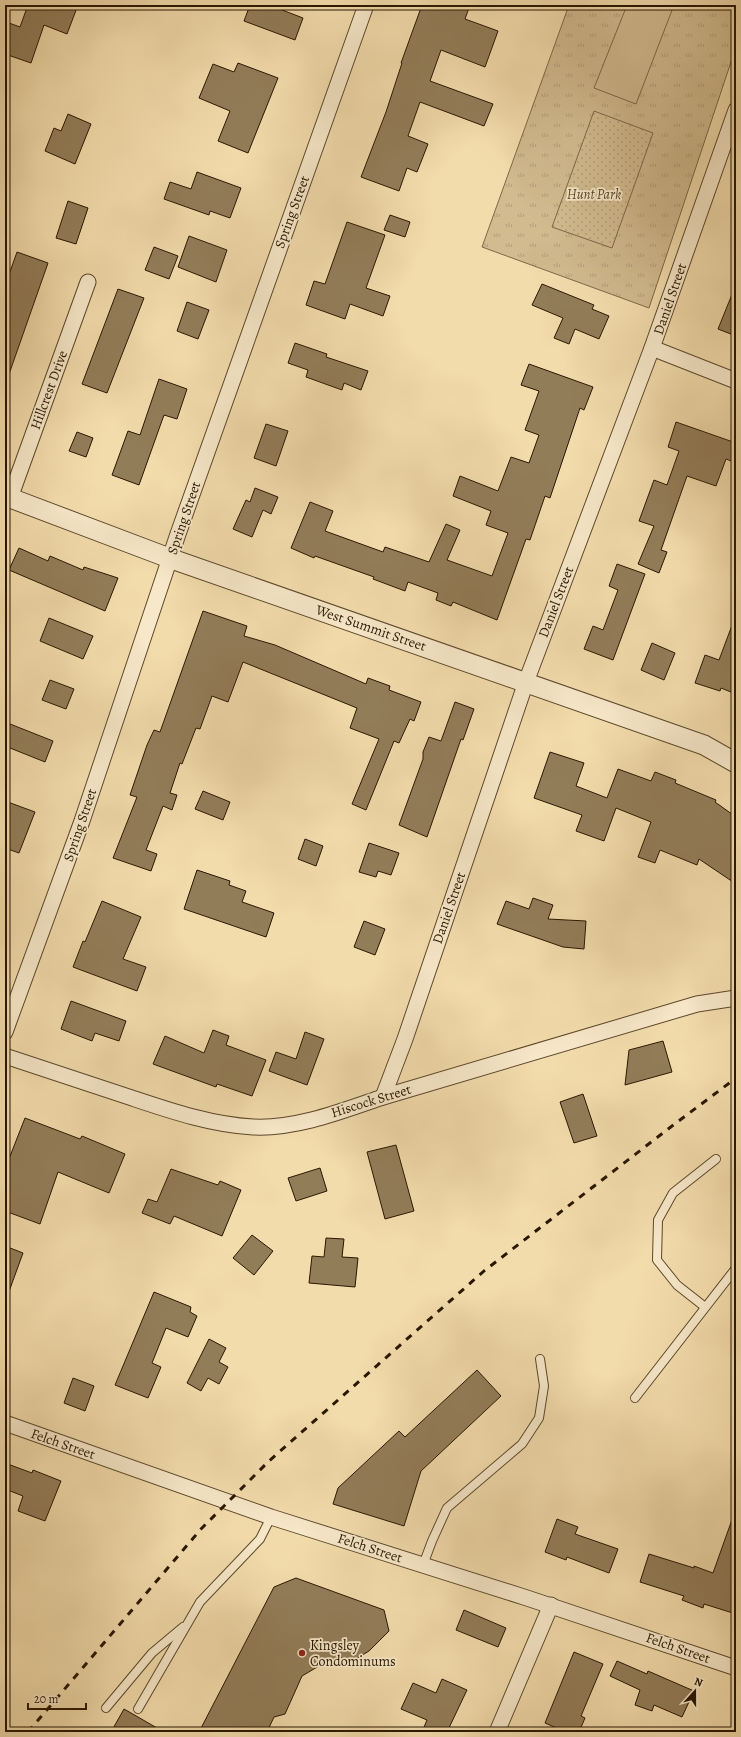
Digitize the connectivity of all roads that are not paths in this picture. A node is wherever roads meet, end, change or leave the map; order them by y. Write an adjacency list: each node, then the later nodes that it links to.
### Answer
1 (366, 5): 7 (street, Spring Street)
2 (736, 110): 4 (street, Daniel Street)
3 (88, 282): 6 (street, Hillcrest Drive)
4 (652, 348): 5 (street); 8 (street, Daniel Street)
5 (736, 381)
6 (8, 497): 7 (street, West Summit Street)
7 (169, 558): 8 (street, West Summit Street); 11 (street, Spring Street)
8 (526, 682): 9 (street, West Summit Street); 13 (street, Daniel Street)
9 (736, 763)
10 (736, 998): 13 (street, Hiscock Street)
11 (5, 1032)
12 (5, 1056): 13 (street, Hiscock Street)
13 (383, 1097)
14 (716, 1159): 16 (lane)
15 (736, 1268): 16 (lane)
16 (705, 1307): 18 (lane)
17 (540, 1359): 21 (lane)
18 (635, 1398)
19 (5, 1423): 20 (street, Felch Street)
20 (271, 1517): 21 (street, Felch Street); 23 (lane)
21 (424, 1565): 22 (street, Felch Street)
22 (551, 1605): 24 (street, Felch Street); 27 (street)
23 (188, 1622): 25 (lane); 26 (lane)
24 (736, 1668)
25 (106, 1708)
26 (138, 1709)
27 (497, 1732)

